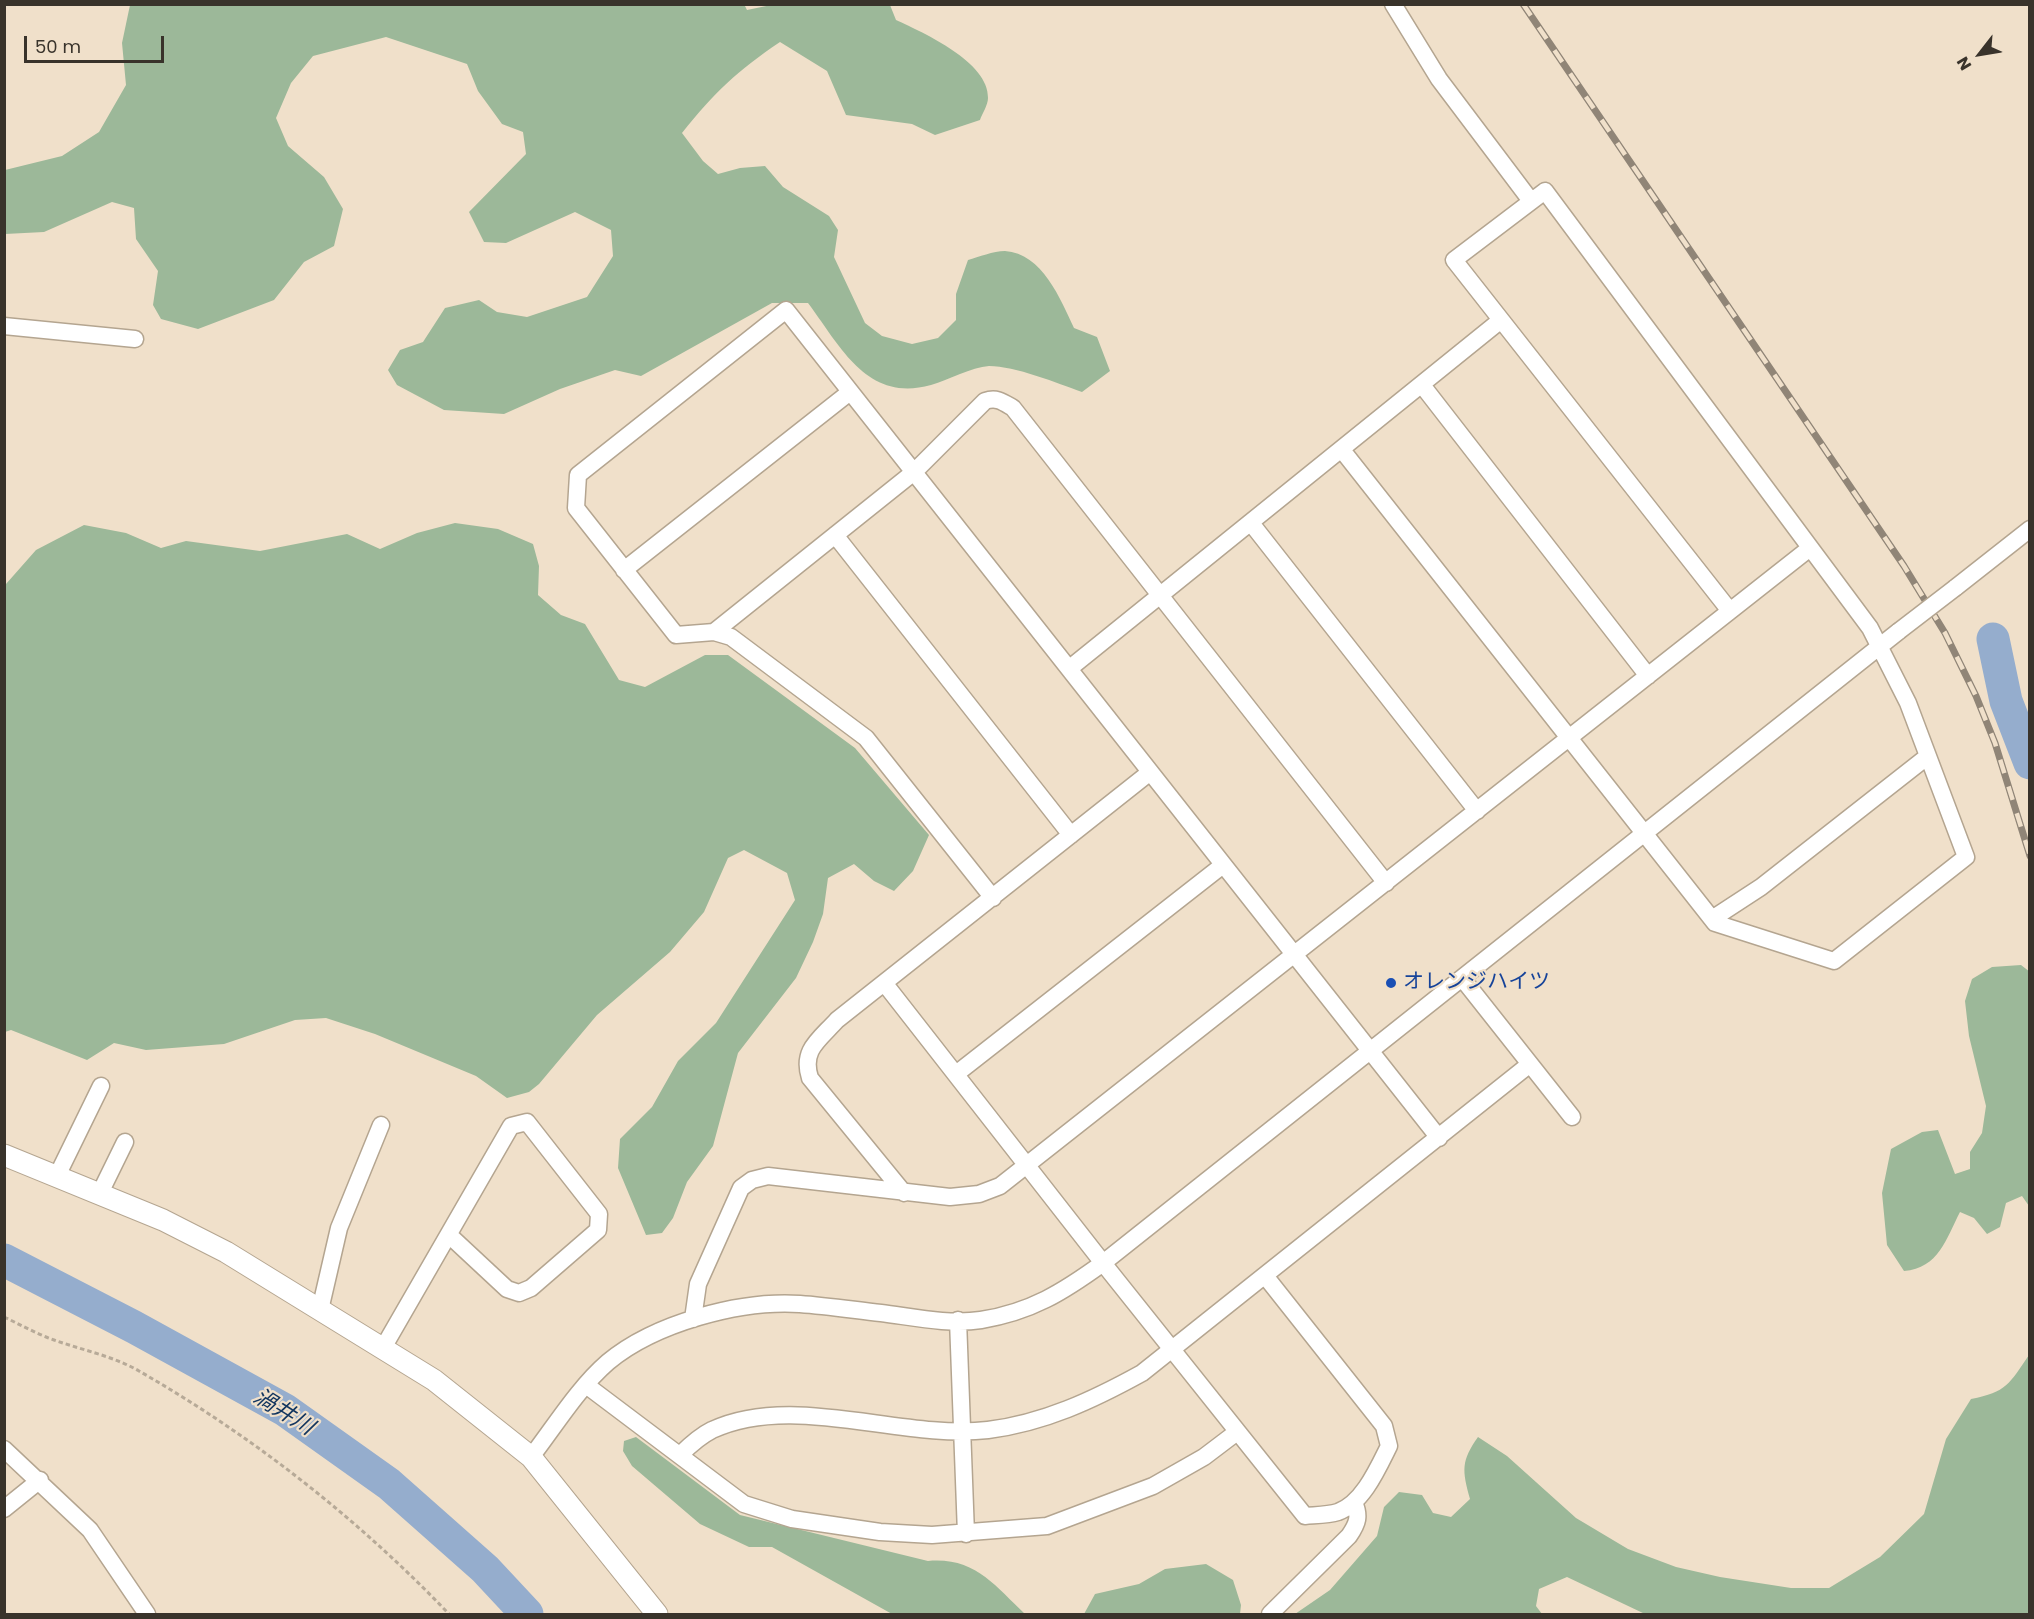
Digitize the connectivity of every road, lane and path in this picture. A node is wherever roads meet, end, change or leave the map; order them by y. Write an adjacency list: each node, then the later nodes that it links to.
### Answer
1 (1393, 4): 2 (street)
2 (1531, 201): 3 (street); 13 (street)
3 (1501, 320): 6 (street); 16 (street)
4 (4, 326): 5 (street)
5 (135, 339)
6 (1422, 385): 8 (street); 20 (street)
7 (850, 392): 9 (street); 14 (street); 14 (street)
8 (1342, 450): 10 (street); 21 (street)
9 (914, 472): 12 (street); 15 (street); 19 (street)
10 (1251, 523): 15 (street); 24 (street)
11 (2030, 529): 18 (street, bridge)
12 (835, 535): 17 (street); 26 (street)
13 (1810, 548): 16 (street); 18 (street)
14 (624, 570): 17 (street)
15 (1161, 595): 19 (street); 28 (street)
16 (1730, 611): 20 (street)
17 (714, 632): 29 (street)
18 (1880, 646): 22 (street); 25 (street)
19 (1070, 668): 23 (street)
20 (1648, 676): 21 (street)
21 (1568, 739): 24 (street); 25 (street)
22 (1928, 756): 30 (street); 30 (street)
23 (1149, 772): 26 (street); 27 (street)
24 (1478, 811): 28 (street)
25 (1644, 834): 30 (street); 32 (street)
26 (1071, 835): 29 (street)
27 (1223, 865): 31 (street); 36 (street)
28 (1386, 883): 31 (street)
29 (993, 898): 33 (street)
30 (1712, 919)
31 (1295, 955): 34 (street); 43 (street)
32 (1462, 978): 34 (street); 35 (street)
33 (885, 984): 36 (street); 46 (street)
34 (1371, 1050): 40 (street); 48 (street)
35 (1530, 1064): 38 (street); 40 (street)
36 (956, 1074): 43 (street)
37 (101, 1086): 44 (street)
38 (1572, 1117)
39 (381, 1125): 50 (street)
40 (1439, 1138): 49 (street)
41 (125, 1142): 45 (street)
42 (4, 1155): 44 (street)
43 (1029, 1165): 46 (street); 48 (street)
44 (57, 1176): 45 (street)
45 (99, 1193): 50 (street)
46 (904, 1193): 52 (street)
47 (448, 1234): 47 (street); 54 (street)
48 (1103, 1263): 53 (street); 55 (street)
49 (1266, 1276): 55 (street); 63 (street)
50 (320, 1310): 54 (street)
51 (4, 1317): 67 (path)
52 (693, 1319): 53 (street); 56 (street)
53 (958, 1320): 57 (street)
54 (383, 1348): 61 (street)
55 (1172, 1350): 57 (street); 58 (street)
56 (586, 1385): 60 (street); 61 (street)
57 (961, 1430): 60 (street); 65 (street)
58 (1237, 1432): 63 (street); 65 (street)
59 (4, 1449): 62 (street)
60 (680, 1455): 65 (street)
61 (531, 1457): 68 (street)
62 (40, 1480): 64 (street); 66 (street)
63 (1354, 1502): 69 (street)
64 (4, 1509)
65 (966, 1534)
66 (147, 1614)
67 (449, 1614)
68 (657, 1614)
69 (1270, 1614)

